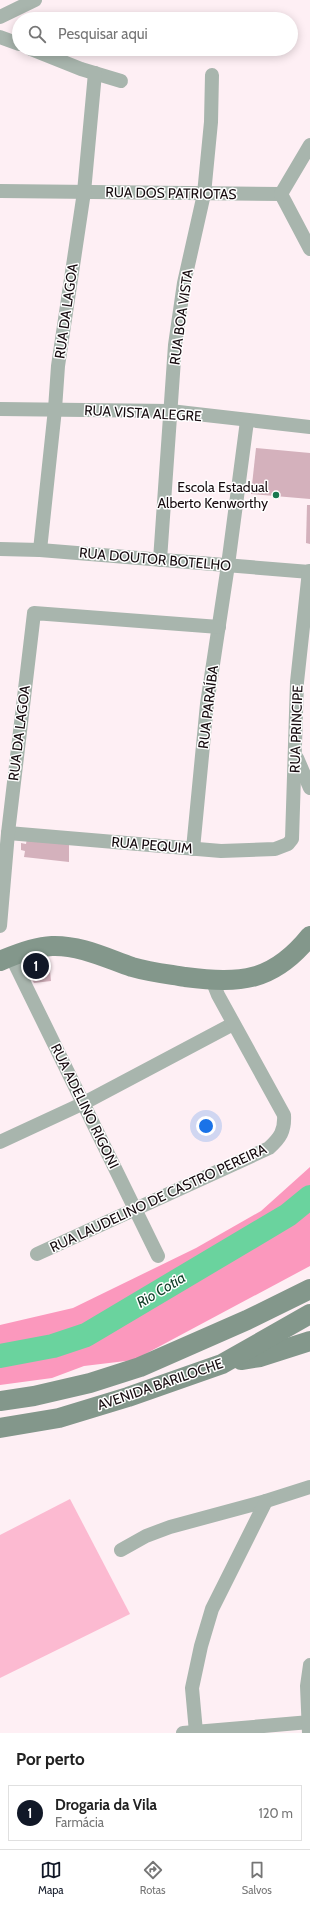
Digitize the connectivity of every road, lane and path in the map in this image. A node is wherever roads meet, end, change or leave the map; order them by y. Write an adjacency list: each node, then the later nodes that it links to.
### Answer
1 (35, 0): 2 (street)
2 (0, 17)
3 (0, 37): 4 (street)
4 (12, 41)
5 (50, 56): 6 (street)
6 (95, 73): 8 (street); 11 (street, RUA DA LAGOA)
7 (212, 75): 12 (street, RUA BOA VISTA)
8 (121, 81)
9 (310, 145): 13 (street)
10 (0, 191): 11 (street, RUA DOS PATRIOTAS)
11 (84, 192): 12 (street, RUA DOS PATRIOTAS); 16 (street, RUA DA LAGOA)
12 (204, 194): 13 (street, RUA DOS PATRIOTAS); 17 (street, RUA BOA VISTA)
13 (281, 194): 14 (street)
14 (310, 249)
15 (0, 409): 16 (street, RUA VISTA ALEGRE)
16 (55, 409): 17 (street, RUA VISTA ALEGRE); 21 (street, RUA DA LAGOA)
17 (170, 411): 18 (street, RUA VISTA ALEGRE); 22 (street, RUA BOA VISTA)
18 (247, 421): 19 (street, RUA VISTA ALEGRE); 23 (street, RUA PARAÍBA)
19 (310, 427)
20 (0, 549): 21 (street, RUA DOUTOR BOTELHO)
21 (40, 550): 22 (street, RUA DOUTOR BOTELHO)
22 (160, 560): 23 (street, RUA DOUTOR BOTELHO)
23 (228, 565): 24 (street, RUA DOUTOR BOTELHO); 25 (street, RUA PARAÍBA)
24 (309, 572): 26 (street, RUA PRINCIPE)
25 (219, 627): 28 (street, RUA DA LAGOA); 30 (street, RUA PARAÍBA)
26 (295, 754): 27 (street); 29 (street, RUA PRINCIPE)
27 (310, 788)
28 (8, 833): 30 (street, RUA PEQUIM); 31 (street, RUA DA LAGOA)
29 (292, 839): 30 (street, RUA PEQUIM)
30 (192, 849)
31 (0, 926)
32 (310, 936): 34 (main road)
33 (5, 959): 34 (main road); 36 (street, RUA ADELINO RIGONI)
34 (212, 980): 35 (street)
35 (233, 1024): 36 (street); 38 (street, RUA LAUDELINO DE CASTRO PEREIRA)
36 (84, 1103): 37 (street); 38 (street, RUA ADELINO RIGONI)
37 (0, 1142)
38 (136, 1210): 39 (street, RUA LAUDELINO DE CASTRO PEREIRA); 40 (street, RUA ADELINO RIGONI)
39 (37, 1254)
40 (158, 1256)
41 (310, 1289): 45 (main road, AVENIDA BARILOCHE)
42 (310, 1314): 44 (main road, AVENIDA BARILOCHE)
43 (310, 1341): 44 (main road)
44 (222, 1364): 46 (main road, AVENIDA BARILOCHE)
45 (0, 1401)
46 (0, 1428)
47 (310, 1487): 48 (street)
48 (266, 1501): 49 (street); 52 (street)
49 (121, 1550)
50 (310, 1665): 51 (street)
51 (309, 1725): 52 (street)
52 (190, 1732)

